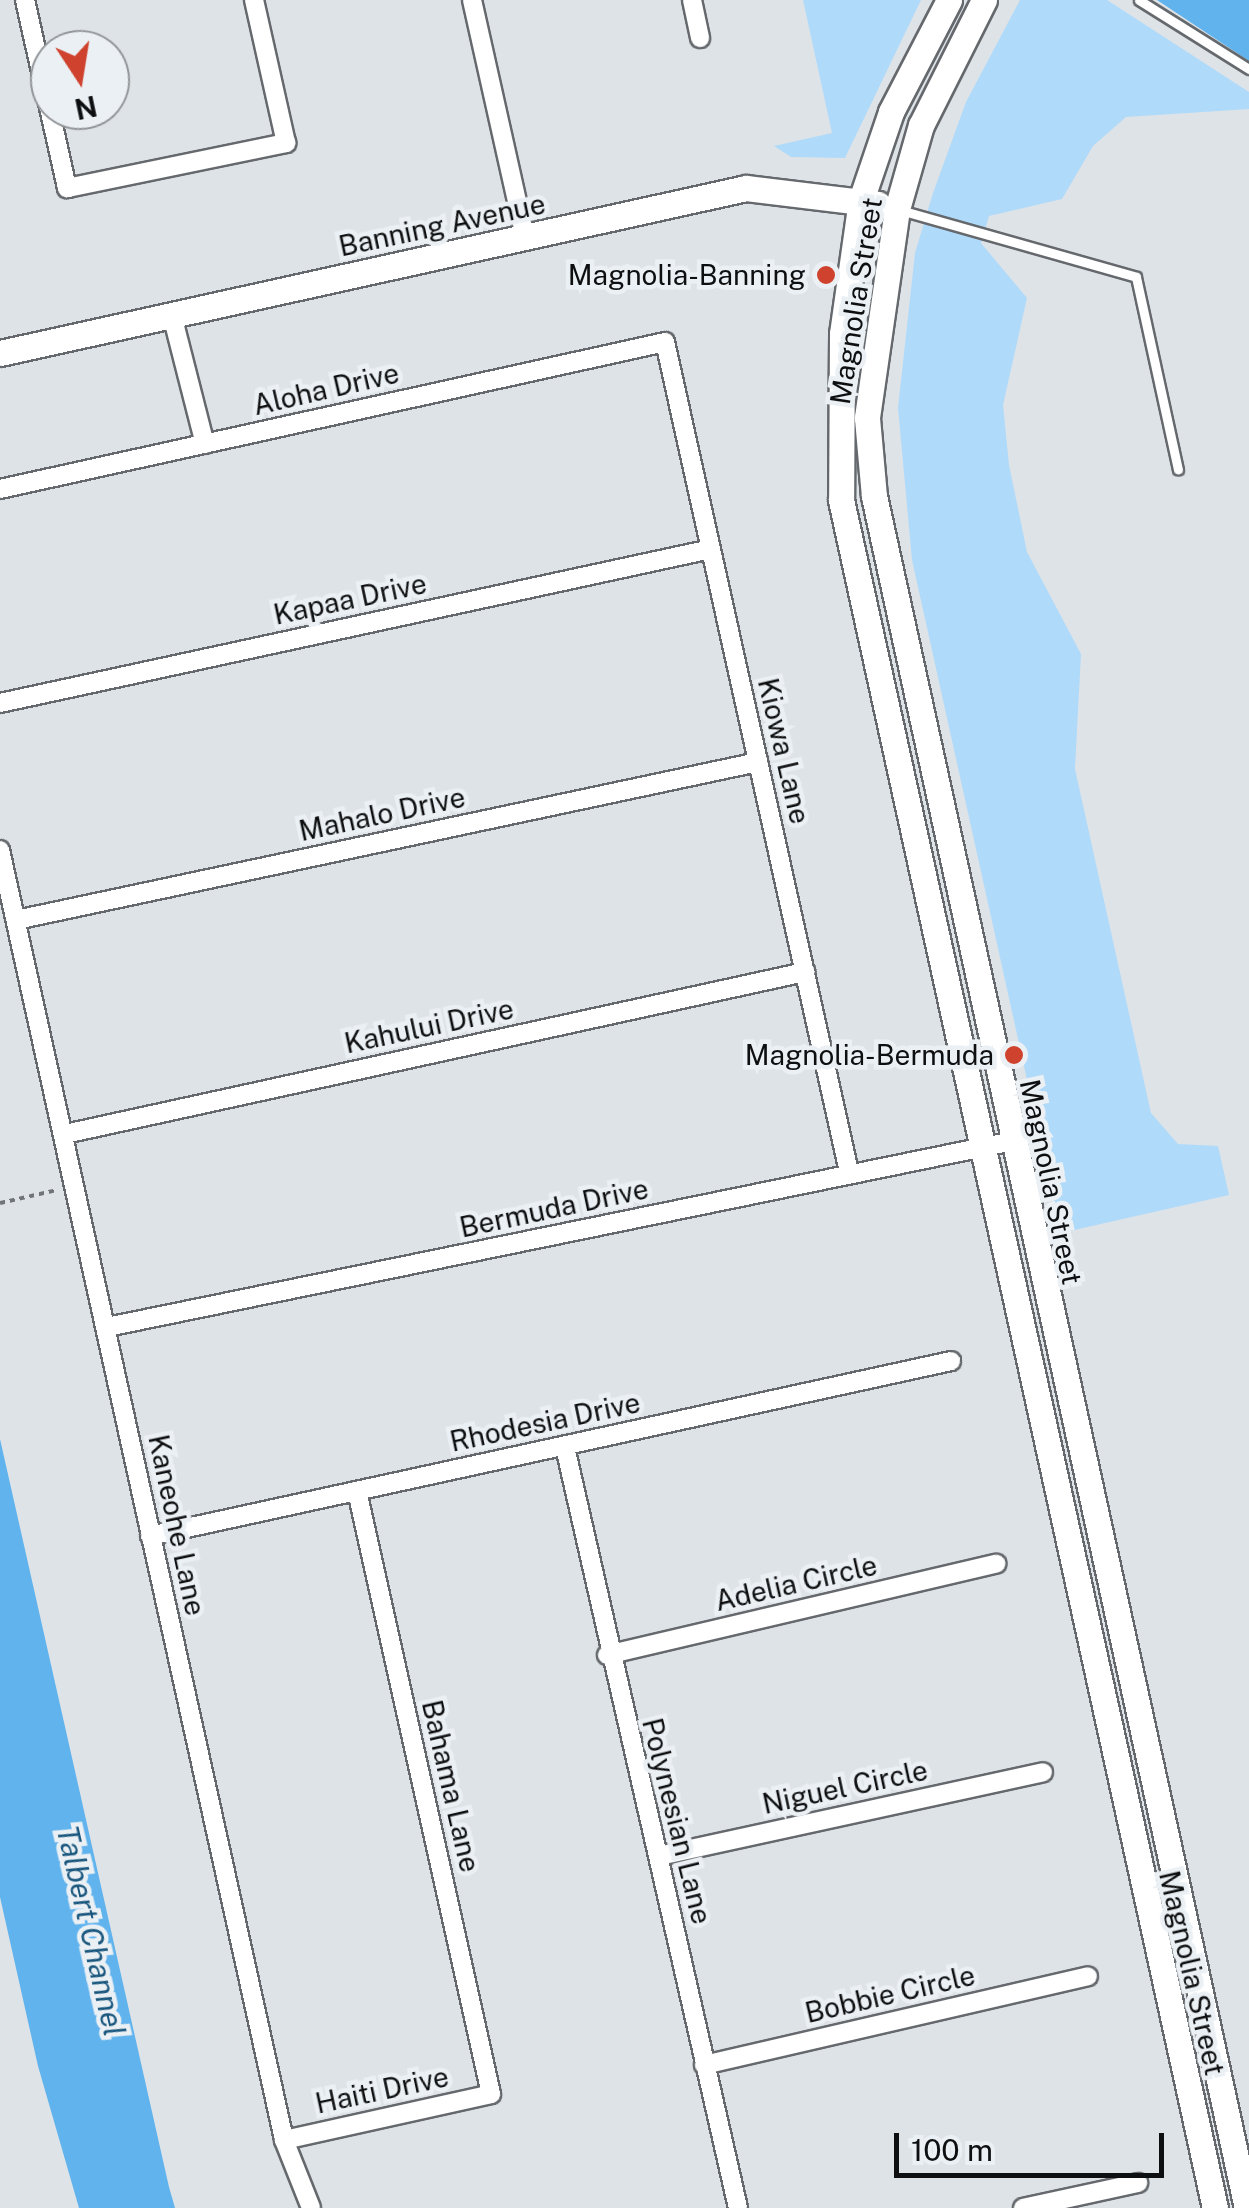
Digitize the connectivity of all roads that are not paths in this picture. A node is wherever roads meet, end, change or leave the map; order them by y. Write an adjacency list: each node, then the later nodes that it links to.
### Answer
1 (25, 0): 2 (street)
2 (254, 0)
3 (472, 0): 12 (street)
4 (692, 0): 8 (street)
5 (949, 0): 10 (main road, Magnolia Street)
6 (984, 0): 11 (main road, Magnolia Street)
7 (1139, 0): 9 (lane)
8 (700, 38)
9 (1249, 69)
10 (861, 200): 11 (main road, Banning Avenue); 12 (main road, Banning Avenue); 27 (main road, Magnolia Street)
11 (897, 209): 17 (lane); 26 (main road, Magnolia Street)
12 (524, 238): 13 (main road, Banning Avenue)
13 (172, 315): 15 (main road, Banning Avenue); 16 (street)
14 (664, 342): 16 (street, Aloha Drive); 19 (street, Kiowa Lane)
15 (0, 353)
16 (205, 444): 18 (street, Aloha Drive)
17 (1178, 470)
18 (0, 490)
19 (711, 548): 20 (street, Kapaa Drive); 21 (street, Kiowa Lane)
20 (0, 703)
21 (758, 762): 23 (street, Mahalo Drive); 24 (street, Kiowa Lane)
22 (0, 850): 23 (street, Kaneohe Lane)
23 (16, 920): 25 (street, Kaneohe Lane)
24 (805, 972): 25 (street, Kahului Drive); 28 (street, Kiowa Lane)
25 (65, 1134): 29 (street, Kaneohe Lane)
26 (1013, 1141): 27 (street, Bermuda Drive); 47 (main road, Magnolia Street)
27 (980, 1148): 28 (street, Bermuda Drive); 46 (main road, Magnolia Street)
28 (849, 1172): 29 (street, Bermuda Drive)
29 (107, 1327): 33 (street, Kaneohe Lane)
30 (951, 1361): 31 (street, Rhodesia Drive)
31 (564, 1447): 32 (street, Rhodesia Drive); 35 (street, Polynesian Lane)
32 (356, 1491): 33 (street, Rhodesia Drive); 40 (street, Bahama Lane)
33 (150, 1536): 41 (street, Kaneohe Lane)
34 (996, 1564): 35 (street, Adelia Circle)
35 (608, 1655): 37 (street, Polynesian Lane)
36 (1042, 1772): 37 (street, Niguel Circle)
37 (659, 1856): 39 (street, Polynesian Lane)
38 (1088, 1976): 39 (street, Bobbie Circle)
39 (704, 2065): 44 (street, Polynesian Lane)
40 (491, 2094): 41 (street, Haiti Drive)
41 (284, 2140): 43 (street, Kaneohe Lane)
42 (1138, 2183): 45 (street)
43 (311, 2208)
44 (738, 2208)
45 (1023, 2208)
46 (1215, 2208)
47 (1247, 2208)

